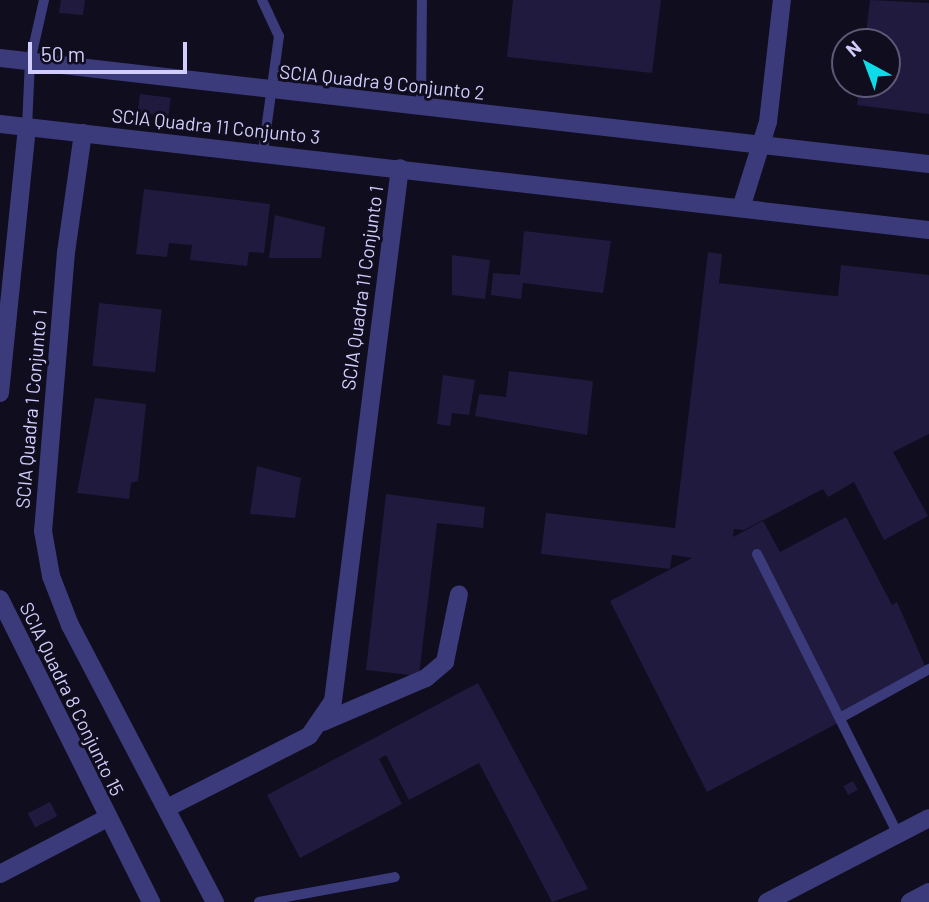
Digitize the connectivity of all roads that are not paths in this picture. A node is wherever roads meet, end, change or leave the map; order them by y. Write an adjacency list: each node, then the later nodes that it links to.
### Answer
1 (44, 0): 6 (lane)
2 (262, 0): 7 (lane)
3 (422, 0): 8 (lane)
4 (782, 0): 12 (street)
5 (0, 58): 6 (street, SCIA Quadra 9 Conjunto 2)
6 (30, 62): 7 (street, SCIA Quadra 9 Conjunto 2); 10 (lane)
7 (271, 91): 8 (street, SCIA Quadra 9 Conjunto 2); 13 (lane)
8 (421, 107): 12 (street, SCIA Quadra 9 Conjunto 2)
9 (0, 124): 10 (street, SCIA Quadra 11 Conjunto 3)
10 (27, 127): 11 (street, SCIA Quadra 11 Conjunto 3); 18 (street)
11 (83, 132): 13 (street, SCIA Quadra 11 Conjunto 3); 25 (street, SCIA Quadra 1 Conjunto 1)
12 (760, 146): 14 (street, SCIA Quadra 9 Conjunto 2); 16 (street)
13 (264, 152): 15 (street, SCIA Quadra 11 Conjunto 3)
14 (929, 164)
15 (400, 168): 16 (street, SCIA Quadra 11 Conjunto 1); 24 (street, SCIA Quadra 11 Conjunto 1)
16 (741, 208): 17 (street, SCIA Quadra 11 Conjunto 1)
17 (929, 230)
18 (0, 393)
19 (757, 554): 23 (lane)
20 (459, 594): 24 (street)
21 (0, 600): 26 (street, SCIA Quadra 8 Conjunto 15)
22 (929, 669): 23 (lane)
23 (840, 718): 28 (lane)
24 (323, 722): 25 (street)
25 (167, 808): 34 (street, SCIA Quadra 1 Conjunto 1)
26 (107, 818): 29 (street, SCIA Quadra 8 Conjunto 15); 33 (street, SCIA Quadra 8 Conjunto 15)
27 (929, 818): 28 (street)
28 (898, 834): 32 (street)
29 (0, 874)
30 (396, 877): 35 (lane)
31 (929, 892): 37 (street)
32 (796, 894): 36 (street)
33 (151, 902)
34 (215, 902)
35 (259, 902)
36 (767, 902)
37 (910, 902)

